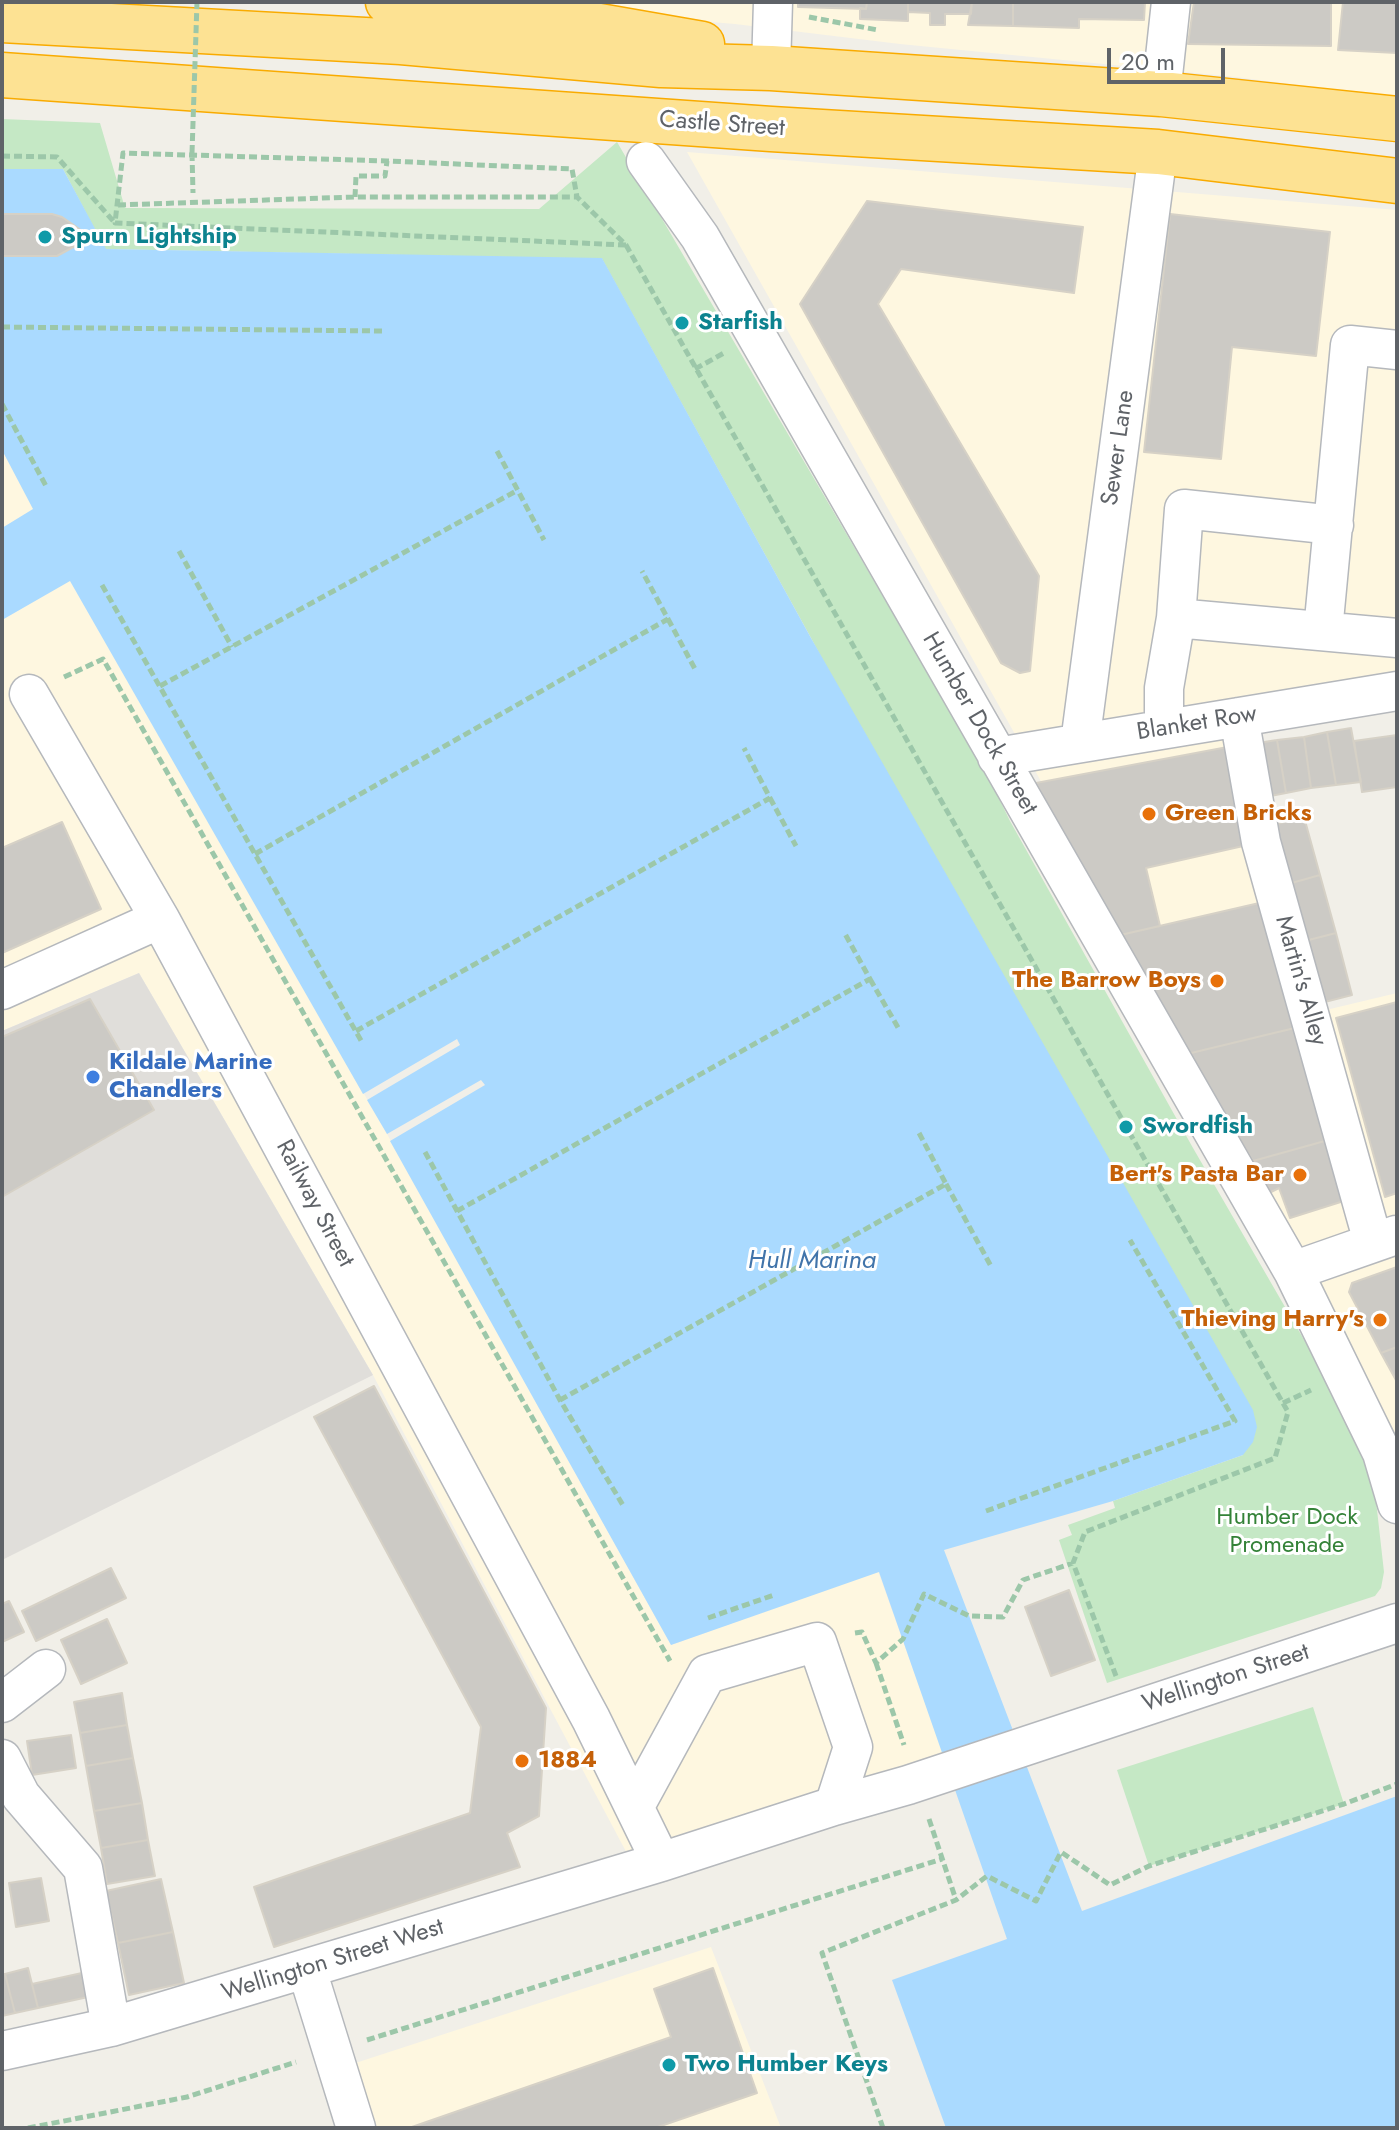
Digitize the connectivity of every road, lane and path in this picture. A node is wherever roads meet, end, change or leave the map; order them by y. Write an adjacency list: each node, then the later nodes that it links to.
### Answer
1 (197, 2): 12 (path, bridge)
2 (388, 2): 5 (highway)
3 (773, 2): 7 (street)
4 (1171, 2): 9 (street)
5 (525, 7): 7 (highway)
6 (2, 20): 7 (highway)
7 (771, 68): 9 (highway)
8 (2, 77): 11 (highway, Castle Street)
9 (1161, 94): 10 (highway)
10 (1397, 119)
11 (1158, 152): 16 (highway, Castle Street); 46 (street, Sewer Lane)
12 (192, 153): 14 (path); 17 (path); 20 (path)
13 (2, 156): 21 (path)
14 (387, 161): 18 (path); 19 (path)
15 (646, 161): 48 (street, Humber Dock Street)
16 (1397, 181)
17 (193, 193)
18 (355, 197): 19 (path); 20 (path)
19 (577, 197): 22 (path)
20 (118, 205): 21 (path)
21 (115, 223): 22 (path)
22 (626, 245): 71 (path)
23 (2, 327): 24 (path)
24 (384, 331)
25 (1397, 350): 30 (street)
26 (2, 404): 28 (path)
27 (497, 451): 29 (path)
28 (46, 486)
29 (518, 490): 31 (path); 39 (path)
30 (1334, 525): 35 (street); 37 (street)
31 (544, 540)
32 (179, 551): 39 (path)
33 (642, 571): 36 (path)
34 (102, 585): 41 (path)
35 (1176, 618): 37 (street); 45 (street)
36 (668, 619): 40 (path); 51 (path)
37 (1323, 631): 38 (street)
38 (1397, 638)
39 (232, 647): 41 (path)
40 (695, 669)
41 (160, 686): 51 (path)
42 (1397, 691): 44 (street, Blanket Row)
43 (29, 694): 52 (street, Railway Street); 78 (path)
44 (1239, 717): 45 (street, Blanket Row); 63 (street, Martin's Alley)
45 (1164, 729): 46 (street, Blanket Row)
46 (1080, 743): 48 (street, Blanket Row)
47 (744, 748): 49 (path)
48 (997, 757): 66 (street, Humber Dock Street)
49 (770, 798): 50 (path); 56 (path)
50 (796, 846)
51 (255, 854): 56 (path)
52 (160, 919): 55 (street); 85 (street, Railway Street)
53 (844, 932): 54 (path)
54 (870, 979): 57 (path); 62 (path)
55 (2, 990)
56 (356, 1031): 58 (path)
57 (900, 1031)
58 (363, 1044)
59 (918, 1131): 61 (path)
60 (425, 1152): 62 (path)
61 (946, 1184): 65 (path); 67 (path)
62 (457, 1211): 67 (path)
63 (1385, 1238): 66 (street)
64 (1130, 1240): 70 (path)
65 (992, 1268)
66 (1299, 1282): 68 (street, Humber Dock Street)
67 (560, 1400): 69 (path)
68 (1397, 1504)
69 (624, 1507)
70 (986, 1511)
71 (1073, 1563): 76 (path); 80 (path)
72 (774, 1595): 73 (path)
73 (708, 1618)
74 (1397, 1623): 80 (street, Wellington Street)
75 (817, 1642): 76 (path); 78 (street); 86 (street)
76 (876, 1663): 83 (path)
77 (46, 1669): 79 (street)
78 (692, 1700): 85 (street)
79 (2, 1703)
80 (1130, 1711): 81 (street, Wellington Street)
81 (1048, 1738): 83 (street, Wellington Street West)
82 (2, 1759): 90 (street)
83 (921, 1780): 86 (street, Wellington Street West)
84 (1397, 1784): 88 (path)
85 (635, 1806): 87 (street)
86 (834, 1806): 87 (street, Wellington Street West)
87 (661, 1862): 89 (street, Wellington Street West)
88 (956, 1900): 92 (path); 95 (path)
89 (307, 1970): 90 (street, Wellington Street West); 92 (street)
90 (111, 2027): 91 (street, Wellington Street West)
91 (2, 2051)
92 (332, 2051): 93 (path); 94 (street)
93 (28, 2128)
94 (356, 2128)
95 (883, 2128)

